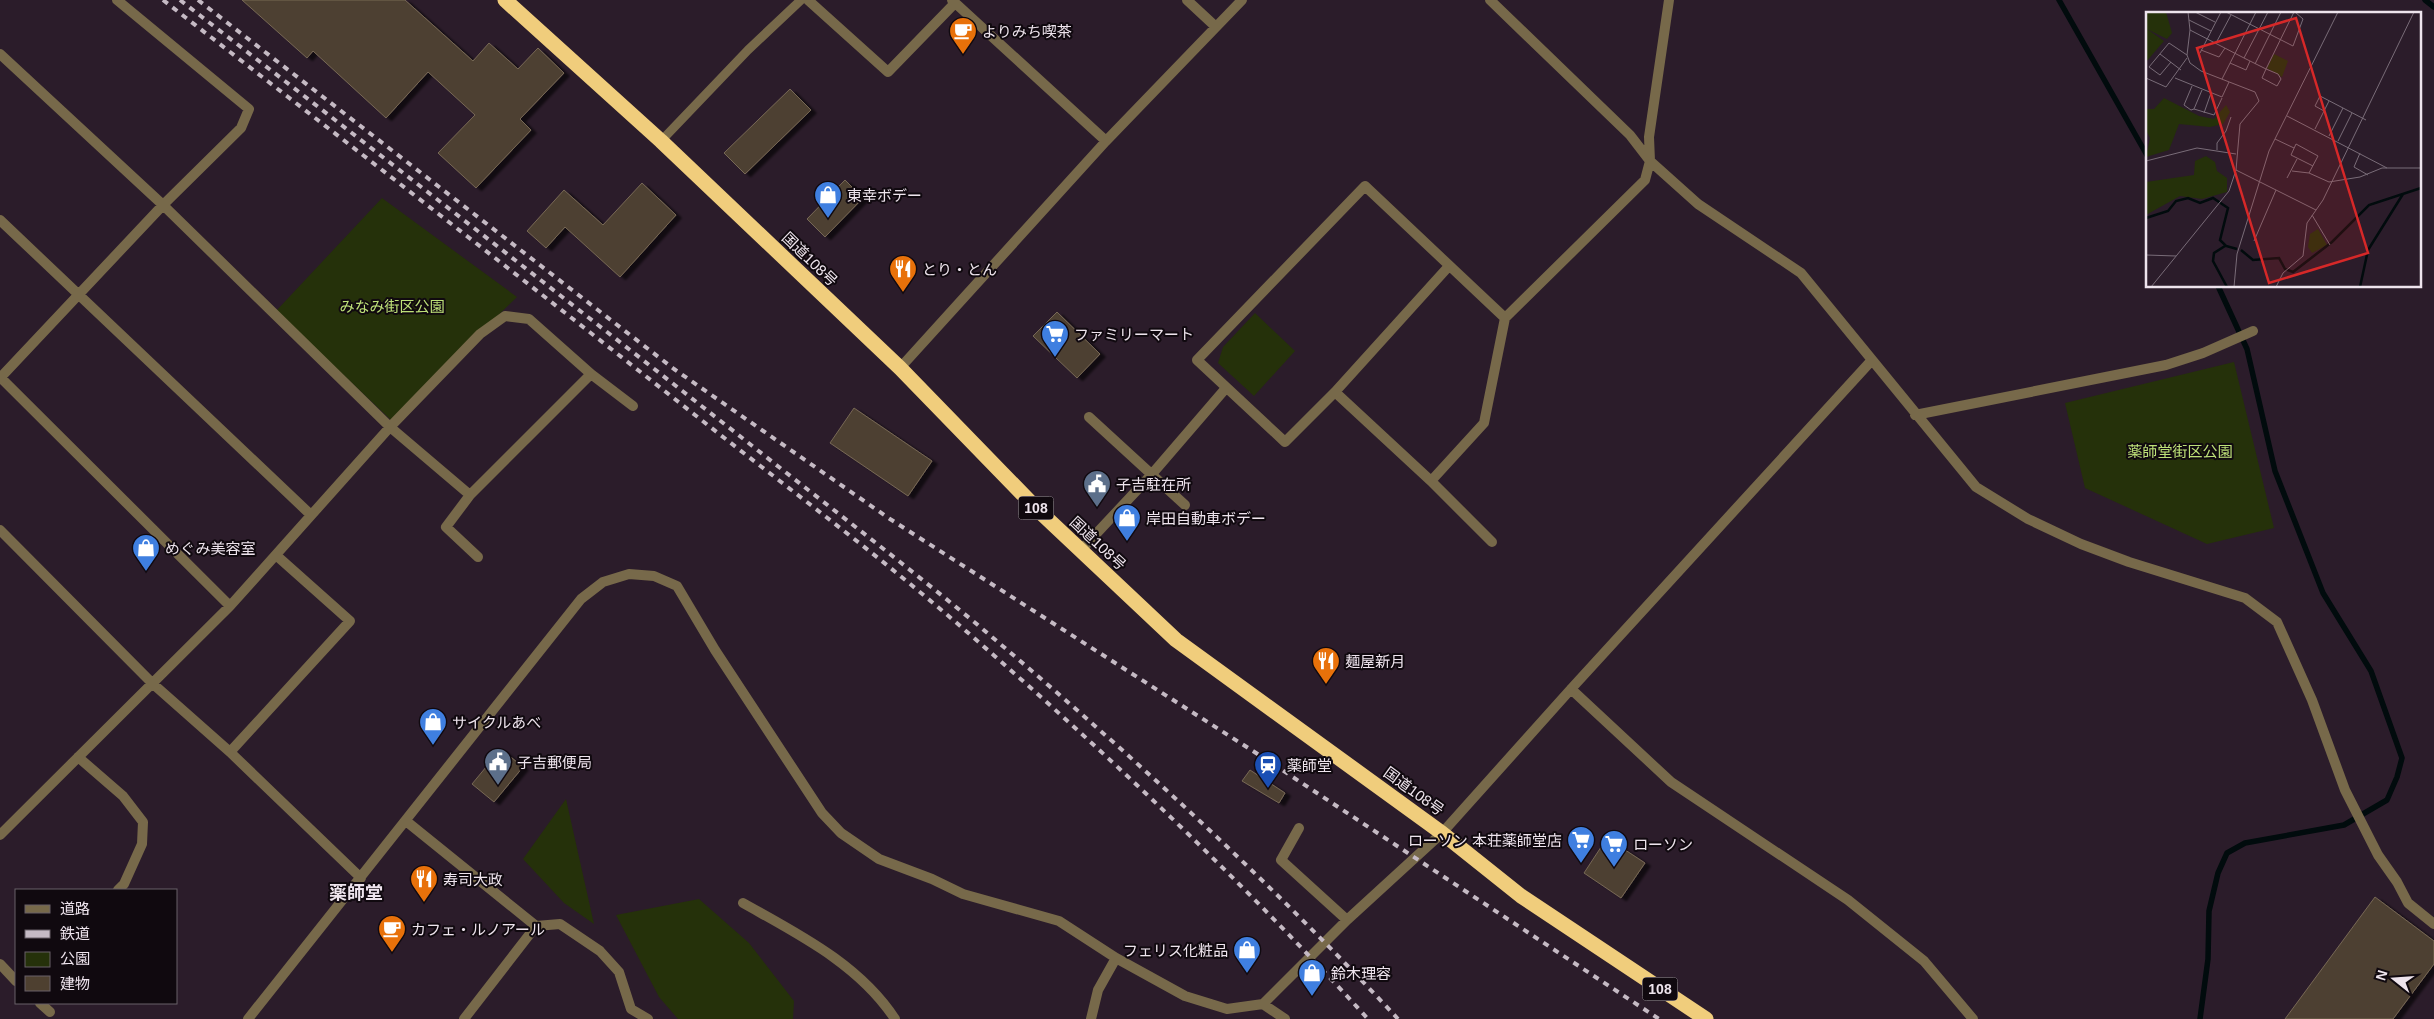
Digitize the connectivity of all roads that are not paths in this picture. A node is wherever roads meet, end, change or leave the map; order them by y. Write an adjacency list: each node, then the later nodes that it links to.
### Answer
1 (117, 0): 15 (street)
2 (505, 0): 13 (highway, 国道108号 / 108)
3 (801, 0): 13 (lane)
4 (808, 0): 9 (street)
5 (1187, 0): 10 (street)
6 (1242, 0): 10 (street)
7 (1490, 0): 14 (street)
8 (1668, 0): 14 (street)
9 (954, 2): 12 (street)
10 (1216, 27): 12 (street)
11 (0, 54): 15 (street)
12 (1106, 140): 22 (street)
13 (662, 141): 22 (highway, 国道108号 / 108)
14 (1650, 161): 19 (street); 21 (street)
15 (163, 205): 18 (street); 30 (street)
16 (0, 220): 18 (street)
17 (1449, 266): 19 (street); 25 (street); 26 (street)
18 (78, 294): 24 (street); 35 (street)
19 (1506, 318): 32 (street)
20 (2253, 331): 28 (street)
21 (1872, 360): 28 (street); 43 (street)
22 (900, 368): 38 (highway, 国道108号 / 108)
23 (591, 374): 27 (street); 30 (street); 33 (street)
24 (0, 378): 41 (street)
25 (1226, 388): 26 (street); 31 (street)
26 (1335, 392): 32 (street)
27 (633, 406)
28 (1915, 415): 55 (street)
29 (1088, 417): 31 (street)
30 (390, 427): 33 (street); 35 (street)
31 (1152, 474): 34 (street); 38 (street)
32 (1431, 481): 37 (street)
33 (470, 495): 40 (street)
34 (1185, 505)
35 (311, 515): 39 (street)
36 (0, 530): 42 (street)
37 (1492, 542)
38 (1081, 550): 49 (highway, 国道108号 / 108)
39 (277, 556): 41 (street); 44 (street)
40 (478, 557)
41 (230, 606): 42 (street)
42 (152, 683): 44 (street); 45 (street)
43 (1571, 689): 49 (street); 70 (street)
44 (230, 752): 51 (street)
45 (78, 757): 47 (street); 52 (street)
46 (406, 821): 51 (street); 56 (street); 57 (street)
47 (4, 824): 50 (street)
48 (1298, 828): 54 (street)
49 (1442, 833): 54 (street); 69 (highway, 国道108号 / 108)
50 (0, 835)
51 (361, 878): 63 (street)
52 (119, 889)
53 (743, 903): 66 (street)
54 (1347, 920): 61 (street)
55 (2434, 924)
56 (536, 926): 64 (street); 65 (street)
57 (1116, 958): 61 (street); 67 (street)
58 (0, 964): 59 (street)
59 (15, 980)
60 (41, 1004): 62 (street)
61 (1262, 1004): 68 (street)
62 (50, 1012)
63 (248, 1019)
64 (465, 1019)
65 (648, 1019)
66 (894, 1019)
67 (1091, 1019)
68 (1285, 1019)
69 (1706, 1019)
70 (1973, 1019)

